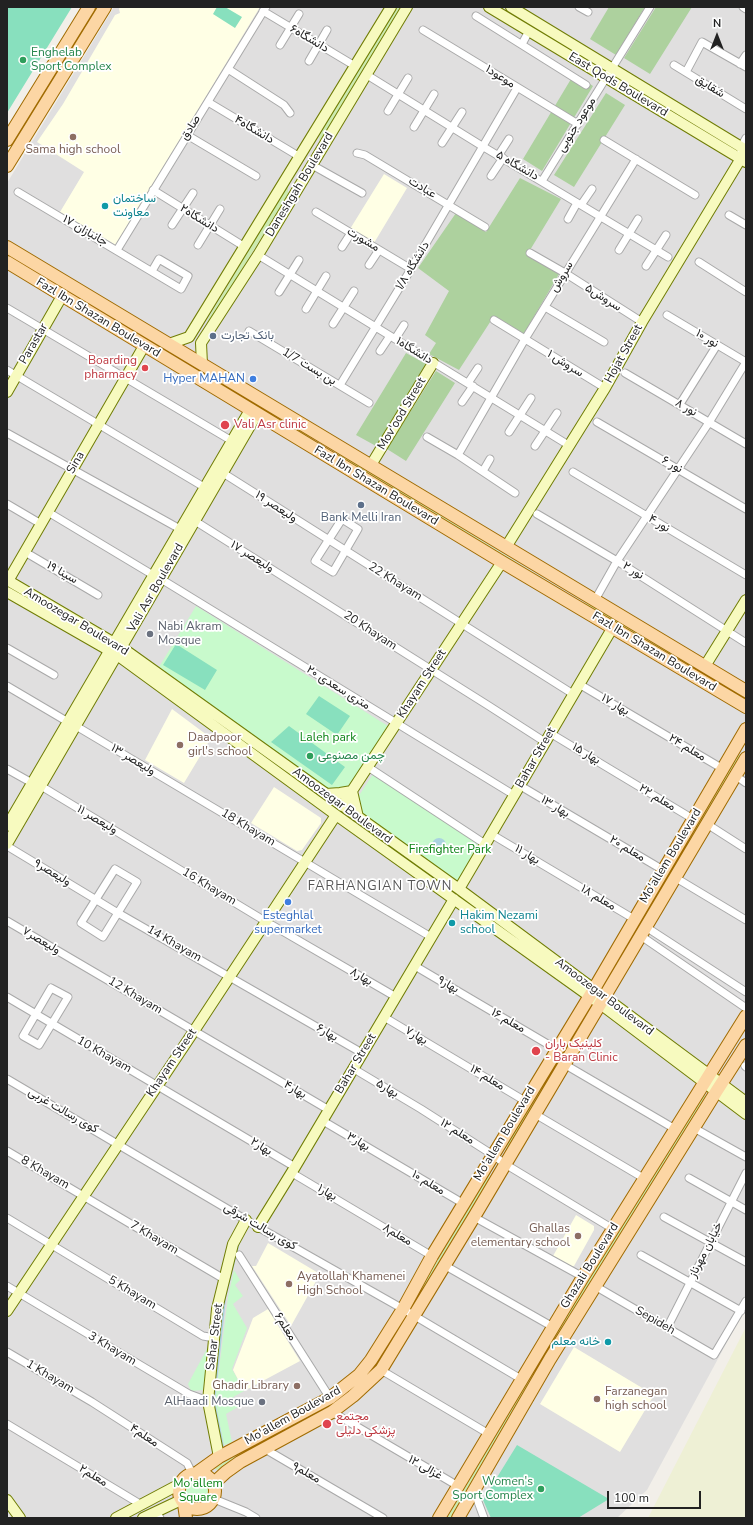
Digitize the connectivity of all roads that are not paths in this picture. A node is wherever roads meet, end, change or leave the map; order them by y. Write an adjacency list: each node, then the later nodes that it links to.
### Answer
1 (89, 7): 46 (main road)
2 (105, 7): 56 (main road)
3 (391, 7): 24 (main road, Daneshgah Boulevard)
4 (407, 7): 28 (main road, Daneshgah Boulevard)
5 (489, 7): 16 (main road, East Qods Boulevard)
6 (511, 7): 25 (main road, East Qods Boulevard)
7 (580, 7): 10 (street)
8 (650, 7): 25 (street, موعود جنوبی)
9 (265, 9): 13 (street, دانشگاه۶); 26 (street, صادق)
10 (588, 12)
11 (300, 14): 13 (street)
12 (476, 16): 18 (street)
13 (291, 28): 17 (street, دانشگاه۶); 19 (street)
14 (327, 30): 17 (street)
15 (423, 30): 32 (street, موعود۱)
16 (529, 31): 18 (street); 30 (main road, East Qods Boulevard)
17 (318, 44): 21 (street); 24 (street, دانشگاه۶)
18 (522, 44): 31 (street)
19 (280, 45)
20 (746, 55): 23 (street)
21 (309, 60)
22 (674, 65): 27 (street, شقایق)
23 (743, 65): 27 (street)
24 (355, 66): 52 (main road, Daneshgah Boulevard)
25 (612, 68): 30 (street, موعود جنوبی); 50 (main road, East Qods Boulevard)
26 (228, 69): 35 (street, صادق); 40 (street)
27 (686, 72): 36 (street, شقایق)
28 (367, 75): 33 (street, دانشگاه ۵); 55 (main road, Daneshgah Boulevard)
29 (408, 78): 33 (street)
30 (606, 78): 41 (street, موعود جنوبی); 50 (main road, East Qods Boulevard)
31 (586, 85)
32 (517, 88): 41 (street, موعود۱); 49 (street, دانشگاه ۱/۸)
33 (398, 94): 37 (street, دانشگاه ۵); 38 (street)
34 (434, 94): 37 (street)
35 (208, 102): 44 (street, صادق); 52 (street, دانشگاه۴)
36 (746, 109)
37 (424, 110): 42 (street); 43 (street, دانشگاه ۵)
38 (388, 111)
39 (462, 112): 43 (street)
40 (290, 113)
41 (578, 124): 59 (street, موعود جنوبی)
42 (414, 127)
43 (452, 127): 48 (street); 49 (street, دانشگاه ۵)
44 (187, 135): 57 (street); 61 (street, صادق)
45 (509, 139): 53 (street)
46 (7, 140)
47 (604, 140): 54 (street)
48 (442, 143)
49 (482, 146): 53 (street, دانشگاه ۵); 67 (street, دانشگاه ۱/۸)
50 (744, 151): 114 (main road, Hojat Street)
51 (357, 153): 67 (street, عبادت)
52 (300, 157): 55 (main road); 83 (main road, Daneshgah Boulevard)
53 (500, 157): 58 (street); 59 (street, دانشگاه ۵)
54 (636, 159): 65 (street); 72 (street, سروش)
55 (312, 165): 64 (street); 91 (main road, Daneshgah Boulevard)
56 (7, 166)
57 (256, 176)
58 (491, 176)
59 (542, 181): 66 (street, دانشگاه ۵)
60 (592, 189): 66 (street)
61 (153, 190): 68 (street, دانشگاه۲); 86 (street, صادق)
62 (18, 192): 86 (street, جانبازان ۱۷)
63 (193, 193): 68 (street)
64 (362, 193)
65 (695, 195)
66 (579, 204): 72 (street, دانشگاه ۵); 73 (street)
67 (449, 205): 78 (street, عبادت); 98 (street, دانشگاه ۱/۸)
68 (182, 208): 75 (street); 77 (street, دانشگاه۲)
69 (220, 209): 77 (street)
70 (316, 212): 79 (street, مشورت)
71 (729, 215): 76 (street)
72 (600, 217): 80 (street, دانشگاه ۵); 100 (street, سروش)
73 (568, 219)
74 (638, 219): 80 (street)
75 (172, 225)
76 (746, 225)
77 (210, 226): 82 (street); 83 (street, دانشگاه۲)
78 (485, 227)
79 (351, 233): 84 (street); 87 (street, مشورت)
80 (629, 234): 88 (street); 89 (street, دانشگاه ۵)
81 (666, 235): 89 (street)
82 (198, 245)
83 (245, 247): 123 (main road, Daneshgah Boulevard)
84 (342, 247)
85 (8, 250): 123 (main road, Fazl Ibn Shazan Boulevard)
86 (117, 250): 99 (street, جانبازان ۱۷)
87 (379, 250): 96 (street); 98 (street, مشورت)
88 (619, 250)
89 (656, 250): 92 (street, دانشگاه ۵); 97 (street)
90 (530, 253): 100 (street, سروش۵)
91 (258, 255): 101 (street, دانشگاه۱); 129 (main road, Daneshgah Boulevard)
92 (668, 256)
93 (300, 260): 101 (street)
94 (7, 262): 107 (main road, Fazl Ibn Shazan Boulevard)
95 (698, 262): 106 (street)
96 (369, 265)
97 (646, 266)
98 (411, 269): 117 (street, دانشگاه ۱/۸)
99 (152, 271): 99 (street, جانبازان ۱۷)
100 (565, 273): 109 (street, سروش); 114 (street, سروش۵)
101 (290, 274): 103 (street, دانشگاه۱); 105 (street)
102 (326, 276): 103 (street)
103 (317, 291): 108 (street, دانشگاه۱); 111 (street)
104 (354, 291): 108 (street)
105 (279, 292)
106 (746, 292)
107 (62, 296): 118 (main road, Parastar); 125 (main road, Fazl Ibn Shazan Boulevard)
108 (344, 307): 115 (street); 117 (street, دانشگاه۱)
109 (545, 307): 121 (street, سروش); 122 (street)
110 (7, 308): 118 (street)
111 (306, 309)
112 (667, 316): 124 (street, نور ۱۰)
113 (494, 320): 121 (street, سروش ۱)
114 (642, 322): 137 (main road, Hojat Street)
115 (333, 324)
116 (404, 325): 120 (street)
117 (376, 327): 120 (street, دانشگاه۱); 135 (street, دانشگاه ۱/۸)
118 (43, 329): 133 (main road, Parastar); 134 (street)
119 (248, 331): 135 (street, بن بست 1/7)
120 (392, 337): 126 (street); 128 (street, دانشگاه۱)
121 (525, 339): 137 (street, سروش ۱); 139 (street, سروش)
122 (604, 342)
123 (169, 344): 129 (main road, Fazl Ibn Shazan Boulevard)
124 (717, 345): 127 (street, نور ۱۰); 143 (street)
125 (144, 346): 134 (main road, Sina); 144 (main road, Fazl Ibn Shazan Boulevard)
126 (380, 351)
127 (746, 362): 147 (street)
128 (433, 363): 136 (street, دانشگاه۱); 162 (main road, Mov'ood Street)
129 (202, 364): 153 (main road, Fazl Ibn Shazan Boulevard)
130 (478, 368): 136 (street)
131 (7, 370): 133 (street)
132 (625, 373): 143 (street, نور ۸)
133 (16, 376): 138 (main road, Parastar); 149 (street)
134 (125, 378): 149 (main road, Sina); 154 (street)
135 (340, 385): 142 (street, بن بست 1/7)
136 (470, 385): 139 (street, دانشگاه۱); 141 (street)
137 (605, 388): 158 (main road, Hojat Street)
138 (7, 392)
139 (491, 396): 146 (street, دانشگاه۱); 160 (street, سروش)
140 (530, 398): 146 (street)
141 (462, 402)
142 (369, 403)
143 (680, 404): 147 (street, نور ۸)
144 (254, 412): 154 (main road, Vali Asr Boulevard); 159 (main road, Fazl Ibn Shazan Boulevard)
145 (556, 413): 150 (street)
146 (520, 415): 150 (street, دانشگاه۱); 151 (street)
147 (710, 421): 156 (street, نور ۸); 163 (street)
148 (597, 422): 163 (street, نور ۶)
149 (99, 424): 164 (main road, Sina); 168 (street)
150 (545, 430): 157 (street); 158 (street, دانشگاه۱)
151 (509, 432)
152 (7, 433): 164 (street)
153 (322, 436): 159 (main road); 162 (main road, Fazl Ibn Shazan Boulevard)
154 (237, 437): 167 (main road, Vali Asr Boulevard); 168 (main road, Vali Asr Boulevard)
155 (427, 437): 160 (street)
156 (746, 444)
157 (535, 446)
158 (570, 446): 179 (main road, Hojat Street)
159 (315, 448): 183 (main road, Fazl Ibn Shazan Boulevard)
160 (458, 455): 165 (street)
161 (490, 459): 165 (street)
162 (371, 465): 179 (main road, Fazl Ibn Shazan Boulevard)
163 (678, 468): 171 (street, نور ۶); 174 (street)
164 (72, 470): 172 (main road, Sina); 177 (street)
165 (483, 471): 169 (street)
166 (573, 472): 174 (street, نور ۴)
167 (223, 473): 175 (main road, Vali Asr Boulevard); 178 (street, ولیعصر ۱۹)
168 (204, 487): 177 (main road, Vali Asr Boulevard)
169 (515, 492)
170 (7, 504): 176 (street)
171 (746, 509)
172 (48, 512): 176 (main road, Sina); 185 (street, ۲۰ متری سعدی)
173 (537, 514): 182 (street, نور ۲)
174 (646, 517): 182 (street); 184 (street, نور ۴)
175 (195, 521): 185 (main road, Vali Asr Boulevard); 189 (street, ولیعصر ۱۷)
176 (41, 524): 181 (main road, Sina)
177 (180, 530): 185 (main road, Vali Asr Boulevard)
178 (328, 540): 180 (street, 22 Khayam); 180 (street); 180 (street)
179 (506, 547): 187 (main road, Fazl Ibn Shazan Boulevard)
180 (344, 551): 194 (street, 22 Khayam)
181 (25, 552): 186 (main road, Sina); 190 (street, سینا ۱۹)
182 (617, 561): 192 (street); 196 (street, نور ۲)
183 (502, 562): 191 (main road, Fazl Ibn Shazan Boulevard); 194 (main road, Khayam Street)
184 (746, 576)
185 (157, 577): 200 (main road, Vali Asr Boulevard); 210 (street, ۲۰ متری سعدی)
186 (8, 580): 197 (main road, Amoozegar Boulevard)
187 (570, 586): 191 (main road); 192 (main road, Fazl Ibn Shazan Boulevard)
188 (7, 592): 197 (main road, Amoozegar Boulevard)
189 (310, 592): 202 (street, 20 Khayam)
190 (98, 595)
191 (564, 598): 195 (main road, Fazl Ibn Shazan Boulevard)
192 (595, 600): 201 (main road, Fazl Ibn Shazan Boulevard)
193 (746, 600): 196 (main road)
194 (462, 624): 202 (main road, Khayam Street); 207 (street, 22 Khayam)
195 (612, 626): 204 (main road, Bahar Street); 208 (main road, Fazl Ibn Shazan Boulevard)
196 (726, 630): 198 (street, نور ۲); 201 (main road)
197 (85, 632): 200 (main road, Amoozegar Boulevard)
198 (746, 643)
199 (7, 648): 203 (street)
200 (115, 649): 209 (main road, Vali Asr Boulevard); 212 (main road, Amoozegar Boulevard)
201 (704, 666): 206 (main road, Fazl Ibn Shazan Boulevard)
202 (431, 670): 210 (main road, Khayam Street); 215 (street, 20 Khayam)
203 (54, 675)
204 (579, 684): 207 (main road, Bahar Street); 211 (street, بهار ۱۷)
205 (7, 686): 209 (street, ولیعصر ۱۳)
206 (746, 691)
207 (573, 694): 214 (main road, Bahar Street)
208 (746, 707)
209 (72, 724): 223 (main road, Vali Asr Boulevard); 226 (street, ولیعصر ۱۳)
210 (396, 724): 218 (main road, Khayam Street); 228 (street, ۲۰ متری سعدی)
211 (651, 727): 220 (street, معلم ۲۴)
212 (228, 729): 227 (main road, Amoozegar Boulevard); 230 (main road, Amoozegar Boulevard)
213 (746, 729): 216 (main road, Mo'allem Boulevard)
214 (550, 733): 215 (main road, Bahar Street); 221 (street, بهار ۱۵)
215 (544, 742): 224 (main road, Bahar Street)
216 (735, 748): 217 (main road); 220 (main road, Mo'allem Boulevard)
217 (746, 757): 222 (main road, Mo'allem Boulevard)
218 (368, 767): 225 (main road, Khayam Street); 237 (street)
219 (7, 769): 223 (street, ولیعصر ۱۱)
220 (723, 769): 232 (main road, Mo'allem Boulevard)
221 (622, 776): 232 (street, معلم ۲۲)
222 (741, 779): 233 (main road, Mo'allem Boulevard)
223 (36, 785): 234 (main road, Vali Asr Boulevard); 238 (main road, Vali Asr Boulevard); 241 (street, ولیعصر ۱۱)
224 (519, 786): 228 (main road, Bahar Street); 235 (street, بهار ۱۳)
225 (352, 791): 227 (main road); 229 (main road, Khayam Street); 231 (main road)
226 (190, 794): 243 (street, 18 Khayam)
227 (326, 794): 229 (main road, Amoozegar Boulevard)
228 (514, 795): 236 (main road, Bahar Street)
229 (342, 806): 231 (main road, Amoozegar Boulevard)
230 (336, 815): 242 (main road, Amoozegar Boulevard); 243 (main road, Khayam Street)
231 (358, 817): 239 (main road, Amoozegar Boulevard)
232 (693, 819): 244 (main road, Mo'allem Boulevard)
233 (707, 824): 240 (street); 246 (main road, Mo'allem Boulevard)
234 (7, 826)
235 (591, 828): 244 (street, معلم ۲۰)
236 (491, 834): 237 (main road, Bahar Street); 245 (street, بهار ۱۱)
237 (485, 844): 247 (main road, Bahar Street)
238 (7, 845): 248 (street, ولیعصر۹)
239 (402, 849): 242 (main road); 247 (main road, Amoozegar Boulevard)
240 (746, 849)
241 (153, 854): 254 (street, 16 Khayam)
242 (396, 858): 249 (main road, Amoozegar Boulevard)
243 (305, 862): 254 (main road, Khayam Street); 256 (street, 18 Khayam)
244 (663, 870): 251 (main road, Mo'allem Boulevard)
245 (562, 876): 251 (street, معلم ۱۸)
246 (676, 878): 252 (street); 255 (main road, Mo'allem Boulevard)
247 (458, 889): 261 (main road, Amoozegar Boulevard)
248 (96, 899): 250 (street, 14 Khayam); 250 (street); 250 (street)
249 (454, 900): 256 (main road, Bahar Street); 261 (main road, Amoozegar Boulevard)
250 (118, 913): 260 (street, 14 Khayam)
251 (634, 919): 261 (main road, Mo'allem Boulevard)
252 (746, 920)
253 (7, 921): 258 (street, ولیعصر۷)
254 (265, 921): 257 (street, 16 Khayam); 260 (main road, Khayam Street)
255 (644, 931): 262 (street); 265 (main road, Mo'allem Boulevard); 267 (street)
256 (430, 937): 259 (main road, Bahar Street)
257 (327, 957): 264 (street, بهار۸)
258 (75, 961): 273 (street, 12 Khayam)
259 (415, 966): 264 (main road, Bahar Street); 266 (street, بهار۹)
260 (230, 976): 268 (street, 14 Khayam); 273 (main road, Khayam Street)
261 (591, 992): 265 (main road, Amoozegar Boulevard); 275 (main road, Mo'allem Boulevard)
262 (746, 992)
263 (7, 997): 269 (street, 10 Khayam)
264 (396, 997): 271 (main road, Bahar Street)
265 (602, 1000): 278 (main road, Mo'allem Boulevard); 282 (main road, Amoozegar Boulevard)
266 (481, 1005): 275 (street, معلم ۱۶)
267 (746, 1008)
268 (292, 1012): 276 (street, بهار۶)
269 (35, 1014): 272 (street, 10 Khayam); 272 (street); 272 (street)
270 (746, 1016): 282 (main road, Ghazali Boulevard)
271 (384, 1017): 276 (main road, Bahar Street); 277 (street, بهار۷)
272 (51, 1024): 283 (street, 10 Khayam)
273 (194, 1031): 280 (street, 12 Khayam); 283 (main road, Khayam Street)
274 (746, 1045): 284 (main road, Ghazali Boulevard)
275 (556, 1049): 285 (main road, Mo'allem Boulevard)
276 (362, 1053): 279 (main road, Bahar Street)
277 (449, 1055): 285 (street, معلم ۱۴)
278 (564, 1064): 289 (main road, Mo'allem Boulevard); 294 (street)
279 (354, 1069): 287 (street, بهار۵); 288 (main road, Bahar Street)
280 (261, 1070): 288 (street, بهار۴)
281 (7, 1079): 295 (street, کوی رسالت غربی)
282 (706, 1079): 284 (main road, Amoozegar Boulevard); 294 (main road, Ghazali Boulevard)
283 (157, 1085): 292 (street, 10 Khayam); 295 (main road, Khayam Street)
284 (718, 1088): 286 (main road, Amoozegar Boulevard); 290 (main road, Amoozegar Boulevard); 293 (main road, Ghazali Boulevard)
285 (525, 1101): 297 (main road, Mo'allem Boulevard)
286 (746, 1102)
287 (421, 1109): 297 (street, معلم ۱۲)
288 (329, 1110): 291 (main road, Bahar Street)
289 (535, 1114): 300 (main road, Mo'allem Boulevard); 304 (street)
290 (746, 1114)
291 (323, 1121): 299 (street, بهار۳); 301 (main road, Bahar Street)
292 (226, 1126): 301 (street, بهار۲)
293 (694, 1128): 298 (street); 327 (main road, Ghazali Boulevard)
294 (675, 1129): 304 (main road, Ghazali Boulevard)
295 (119, 1144): 305 (main road, Khayam Street); 313 (street, کوی رسالت شرقی)
296 (7, 1151): 305 (street, 8 Khayam)
297 (493, 1155): 300 (street, معلم ۱۲); 307 (main road, Mo'allem Boulevard)
298 (746, 1157)
299 (393, 1162): 307 (street, معلم ۱۰)
300 (505, 1164): 310 (main road, Mo'allem Boulevard); 315 (street, معلم ۱۲)
301 (294, 1170): 309 (street, بهار۱); 314 (main road, Bahar Street)
302 (746, 1173): 306 (street, خیابان مهرناز)
303 (689, 1178): 306 (street)
304 (645, 1179): 315 (main road, Ghazali Boulevard)
305 (84, 1196): 317 (main road, Khayam Street); 324 (street, 7 Khayam)
306 (731, 1202): 308 (street); 316 (street, خیابان مهرناز)
307 (464, 1204): 320 (main road, Mo'allem Boulevard)
308 (746, 1210)
309 (362, 1214): 320 (street, معلم۸)
310 (474, 1217): 322 (main road, Mo'allem Boulevard); 323 (street)
311 (664, 1217): 316 (street)
312 (7, 1218): 317 (street, 5 Khayam)
313 (246, 1220): 314 (street, کوی رسالت شرقی); 324 (main road, Sahar Street)
314 (258, 1227): 330 (street, کوی رسالت شرقی)
315 (613, 1229): 323 (main road, Ghazali Boulevard)
316 (710, 1242): 321 (street); 325 (street, خیابان مهرناز)
317 (51, 1244): 328 (main road, Khayam Street); 336 (street, 5 Khayam)
318 (239, 1255): 342 (street, معلم۶)
319 (641, 1255): 325 (street)
320 (432, 1256): 330 (main road, Mo'allem Boulevard)
321 (746, 1262)
322 (444, 1265): 333 (main road, Mo'allem Boulevard); 334 (street)
323 (583, 1277): 334 (main road, Ghazali Boulevard)
324 (224, 1279): 336 (main road, Sahar Street)
325 (690, 1282): 332 (street); 335 (street, خیابان مهرناز)
326 (7, 1286): 328 (street, 3 Khayam)
327 (595, 1286): 335 (street, Sepideh); 339 (main road, Ghazali Boulevard)
328 (19, 1293): 331 (main road, Khayam Street); 343 (street, 3 Khayam)
329 (746, 1301): 332 (street)
330 (402, 1309): 333 (street, کوی رسالت شرقی); 342 (main road, Mo'allem Boulevard)
331 (7, 1310)
332 (741, 1311): 335 (street, Sepideh)
333 (414, 1316): 340 (main road, Mo'allem Boulevard); 341 (street, کوی رسالت شرقی)
334 (553, 1327): 338 (main road, Ghazali Boulevard)
335 (667, 1328)
336 (215, 1338): 343 (main road, Sahar Street)
337 (7, 1352): 344 (street, 1 Khayam)
338 (534, 1358): 339 (main road); 341 (main road, Ghazali Boulevard)
339 (546, 1366): 354 (main road, Ghazali Boulevard)
340 (381, 1370): 345 (main road, Mo'allem Boulevard); 347 (street)
341 (521, 1379): 347 (main road, Ghazali Boulevard)
342 (330, 1398): 349 (main road, Mo'allem Boulevard)
343 (208, 1401): 349 (main road, Sahar Street)
344 (92, 1402): 350 (street, معلم۴)
345 (332, 1412): 348 (main road, Mo'allem Boulevard); 353 (street, غزالی ۱۲)
346 (7, 1424): 358 (street, معلم۲)
347 (489, 1434): 353 (main road, Ghazali Boulevard)
348 (265, 1449): 351 (main road, Mo'allem Boulevard); 366 (street, معلم۹)
349 (220, 1457): 350 (main road, Mo'allem Boulevard)
350 (195, 1473): 351 (main road); 352 (main road)
351 (214, 1483): 356 (main road)
352 (180, 1484): 357 (main road); 358 (main road)
353 (458, 1486): 367 (main road, Ghazali Boulevard)
354 (474, 1492): 368 (main road, Ghazali Boulevard); 369 (street)
355 (7, 1500): 360 (main road)
356 (212, 1501): 357 (main road); 364 (main road); 365 (street)
357 (183, 1502): 359 (main road); 363 (main road)
358 (140, 1504): 361 (main road)
359 (158, 1514): 362 (main road)
360 (20, 1518)
361 (116, 1518)
362 (142, 1518)
363 (186, 1518)
364 (208, 1518)
365 (256, 1518)
366 (383, 1518)
367 (439, 1518)
368 (458, 1518)
369 (484, 1518)

